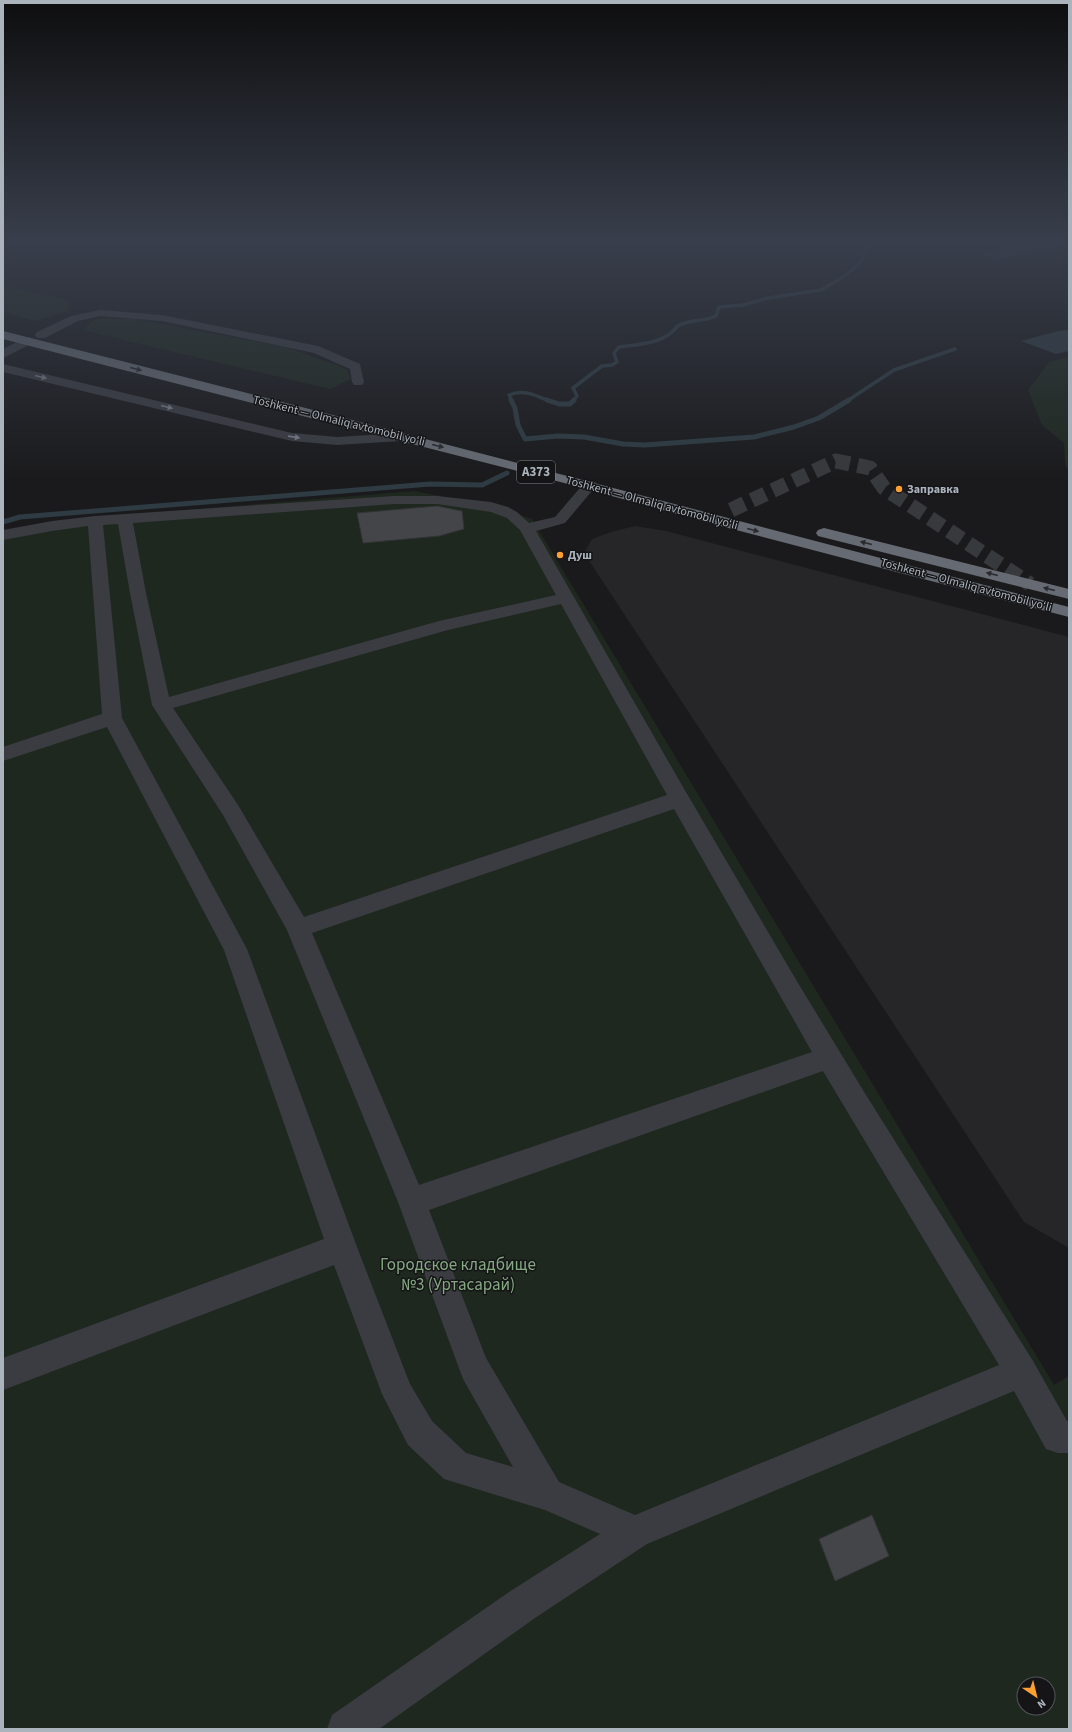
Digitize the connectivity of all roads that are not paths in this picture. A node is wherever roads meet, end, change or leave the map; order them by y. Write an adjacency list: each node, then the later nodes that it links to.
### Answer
1 (71, 320): 4 (street)
2 (171, 320): 9 (street)
3 (3, 325): 4 (highway, Toshkent — Olmaliq avtomobil yo‘li)
4 (42, 334): 10 (highway, Toshkent — Olmaliq avtomobil yo‘li)
5 (3, 335): 6 (highway, Toshkent — Olmaliq avtomobil yo‘li / A373)
6 (27, 341): 7 (street); 12 (highway, Toshkent — Olmaliq avtomobil yo‘li / A373, one-way to 12)
7 (3, 354)
8 (3, 368): 12 (street, one-way to 12)
9 (358, 382)
10 (336, 406)
11 (390, 420): 14 (highway, Toshkent — Olmaliq avtomobil yo‘li / A373)
12 (401, 437): 13 (highway, Toshkent — Olmaliq avtomobil yo‘li / A373, one-way to 13)
13 (590, 485): 17 (street); 22 (highway, Toshkent — Olmaliq avtomobil yo‘li / A373, one-way to 22)
14 (708, 504)
15 (126, 518): 16 (street); 17 (street); 23 (street)
16 (95, 521): 19 (street); 24 (street)
17 (526, 528): 21 (street)
18 (808, 529): 20 (highway, Toshkent — Olmaliq avtomobil yo‘li, one-way to 18)
19 (3, 535)
20 (1069, 594)
21 (566, 598): 23 (street); 26 (street)
22 (1069, 612)
23 (162, 705): 27 (street)
24 (112, 718): 25 (street); 30 (street)
25 (3, 754)
26 (679, 799): 27 (street); 28 (street)
27 (298, 928): 29 (street)
28 (828, 1058): 29 (street); 31 (street)
29 (412, 1202): 34 (street)
30 (342, 1247): 32 (street); 34 (street)
31 (1022, 1372): 33 (street); 35 (street)
32 (3, 1374)
33 (1069, 1437)
34 (547, 1494): 35 (street)
35 (635, 1532): 36 (street)
36 (346, 1729)

